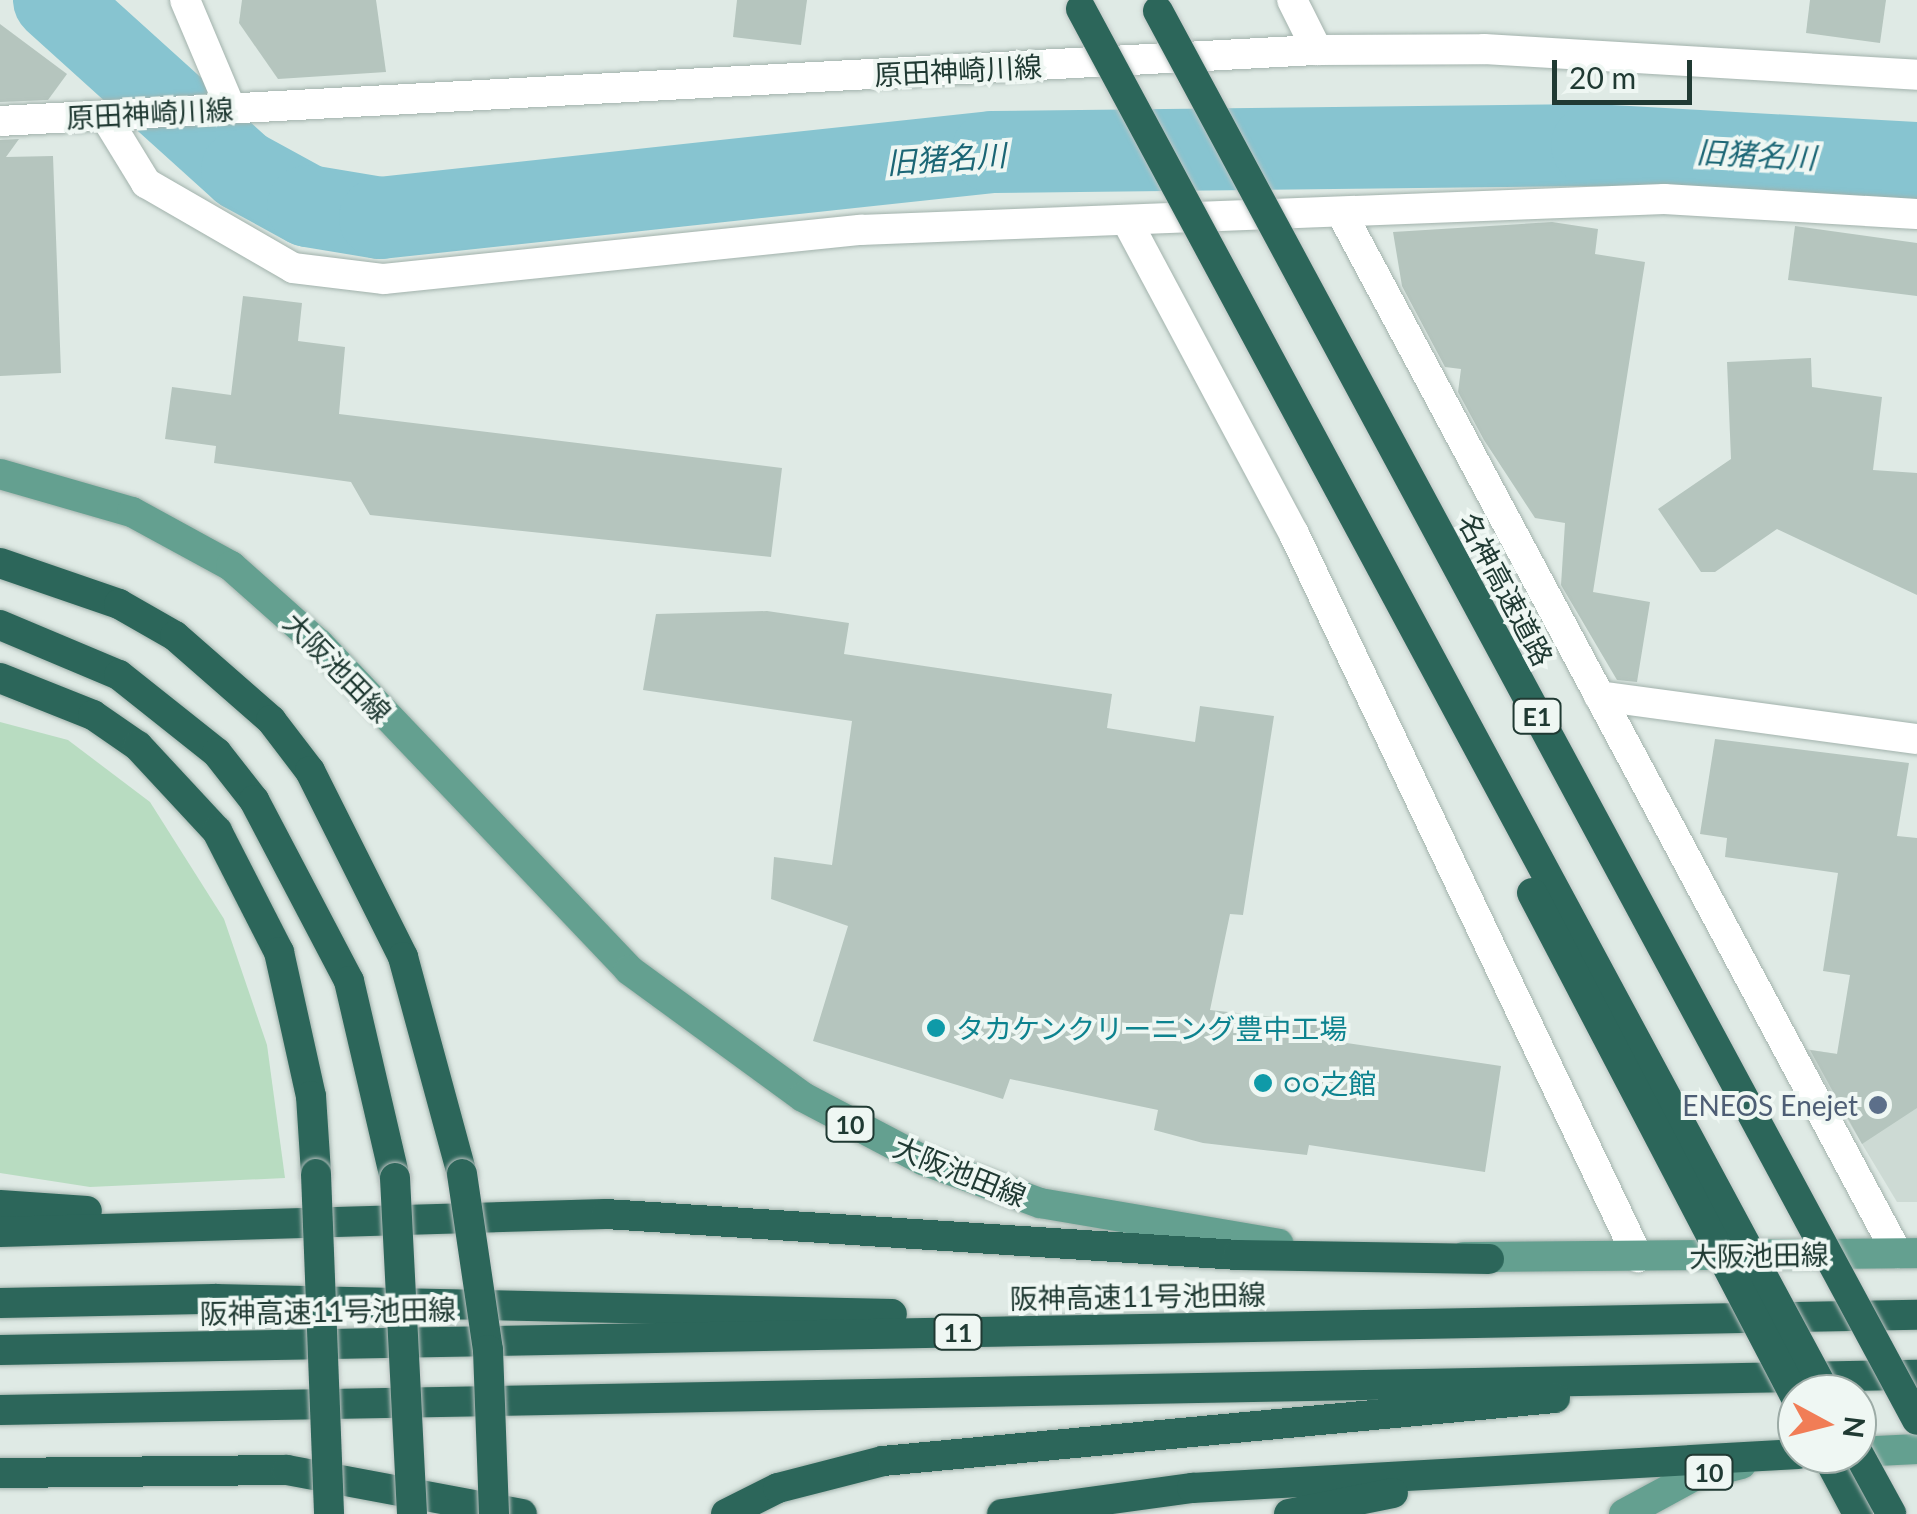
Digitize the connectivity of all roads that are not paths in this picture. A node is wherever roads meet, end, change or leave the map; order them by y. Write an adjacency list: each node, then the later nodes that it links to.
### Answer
1 (185, 0): 7 (street)
2 (1292, 0): 5 (street)
3 (1078, 4): 18 (highway, E1, bridge)
4 (1155, 6): 35 (highway, 名神高速道路 / E1, bridge)
5 (1317, 50): 6 (street, 原田神崎川線); 7 (street, 原田神崎川線)
6 (1917, 75)
7 (231, 109): 8 (street, 原田神崎川線)
8 (104, 116): 9 (street, 原田神崎川線); 12 (street)
9 (0, 121)
10 (1342, 214): 11 (street); 12 (street); 17 (street)
11 (1917, 214)
12 (1130, 226): 24 (street)
13 (0, 474): 25 (main road, 大阪池田線 / 10)
14 (0, 563): 47 (highway, bridge)
15 (0, 625): 46 (highway, bridge)
16 (0, 678): 45 (highway, bridge)
17 (1599, 696): 19 (street); 23 (street)
18 (1446, 698): 30 (highway, bridge); 31 (highway, E1, bridge)
19 (1917, 739)
20 (0, 1205): 21 (highway)
21 (279, 1220): 22 (highway); 25 (highway)
22 (0, 1232)
23 (1907, 1253): 24 (main road, 大阪池田線 / 10)
24 (1638, 1257): 25 (main road, 大阪池田線 / 10)
25 (1489, 1259)
26 (0, 1303): 28 (highway)
27 (1917, 1315): 28 (highway, 阪神高速11号池田線 / 11)
28 (1286, 1326): 29 (highway, 阪神高速11号池田線 / 11)
29 (0, 1350)
30 (1783, 1374)
31 (1815, 1374)
32 (1917, 1375): 33 (highway, 11)
33 (1720, 1379): 34 (highway, 11); 49 (highway)
34 (0, 1410)
35 (1917, 1420)
36 (1917, 1450): 37 (main road)
37 (1877, 1451)
38 (1777, 1455): 41 (highway)
39 (1777, 1459): 52 (main road, 10)
40 (0, 1473): 48 (highway)
41 (1489, 1473): 50 (highway); 51 (highway)
42 (1837, 1474): 53 (highway)
43 (1870, 1474): 44 (highway, bridge)
44 (1891, 1513)
45 (330, 1514)
46 (412, 1514)
47 (494, 1514)
48 (522, 1514)
49 (726, 1514)
50 (1002, 1514)
51 (1289, 1514)
52 (1624, 1514)
53 (1858, 1514)

